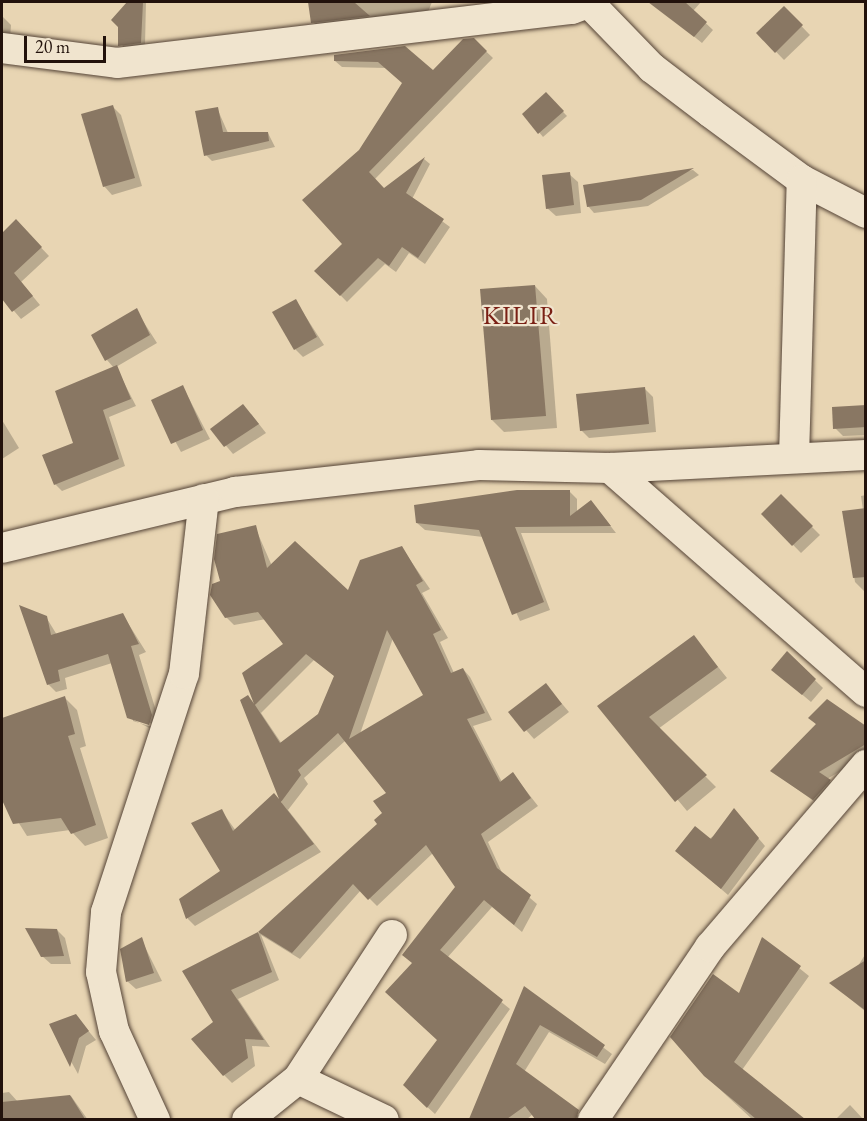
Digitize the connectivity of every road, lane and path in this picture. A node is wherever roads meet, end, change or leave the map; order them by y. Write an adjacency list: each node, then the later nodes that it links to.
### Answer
1 (590, 2): 2 (street); 3 (street)
2 (2, 48)
3 (802, 180): 4 (street); 6 (street)
4 (866, 213)
5 (866, 454): 6 (street)
6 (794, 458): 7 (street)
7 (610, 468): 8 (street); 10 (street)
8 (204, 500): 9 (street); 14 (street)
9 (2, 548)
10 (866, 692)
11 (866, 765): 17 (street)
12 (392, 935): 13 (street)
13 (298, 1079): 15 (street); 16 (street)
14 (155, 1119)
15 (247, 1119)
16 (384, 1119)
17 (593, 1119)

